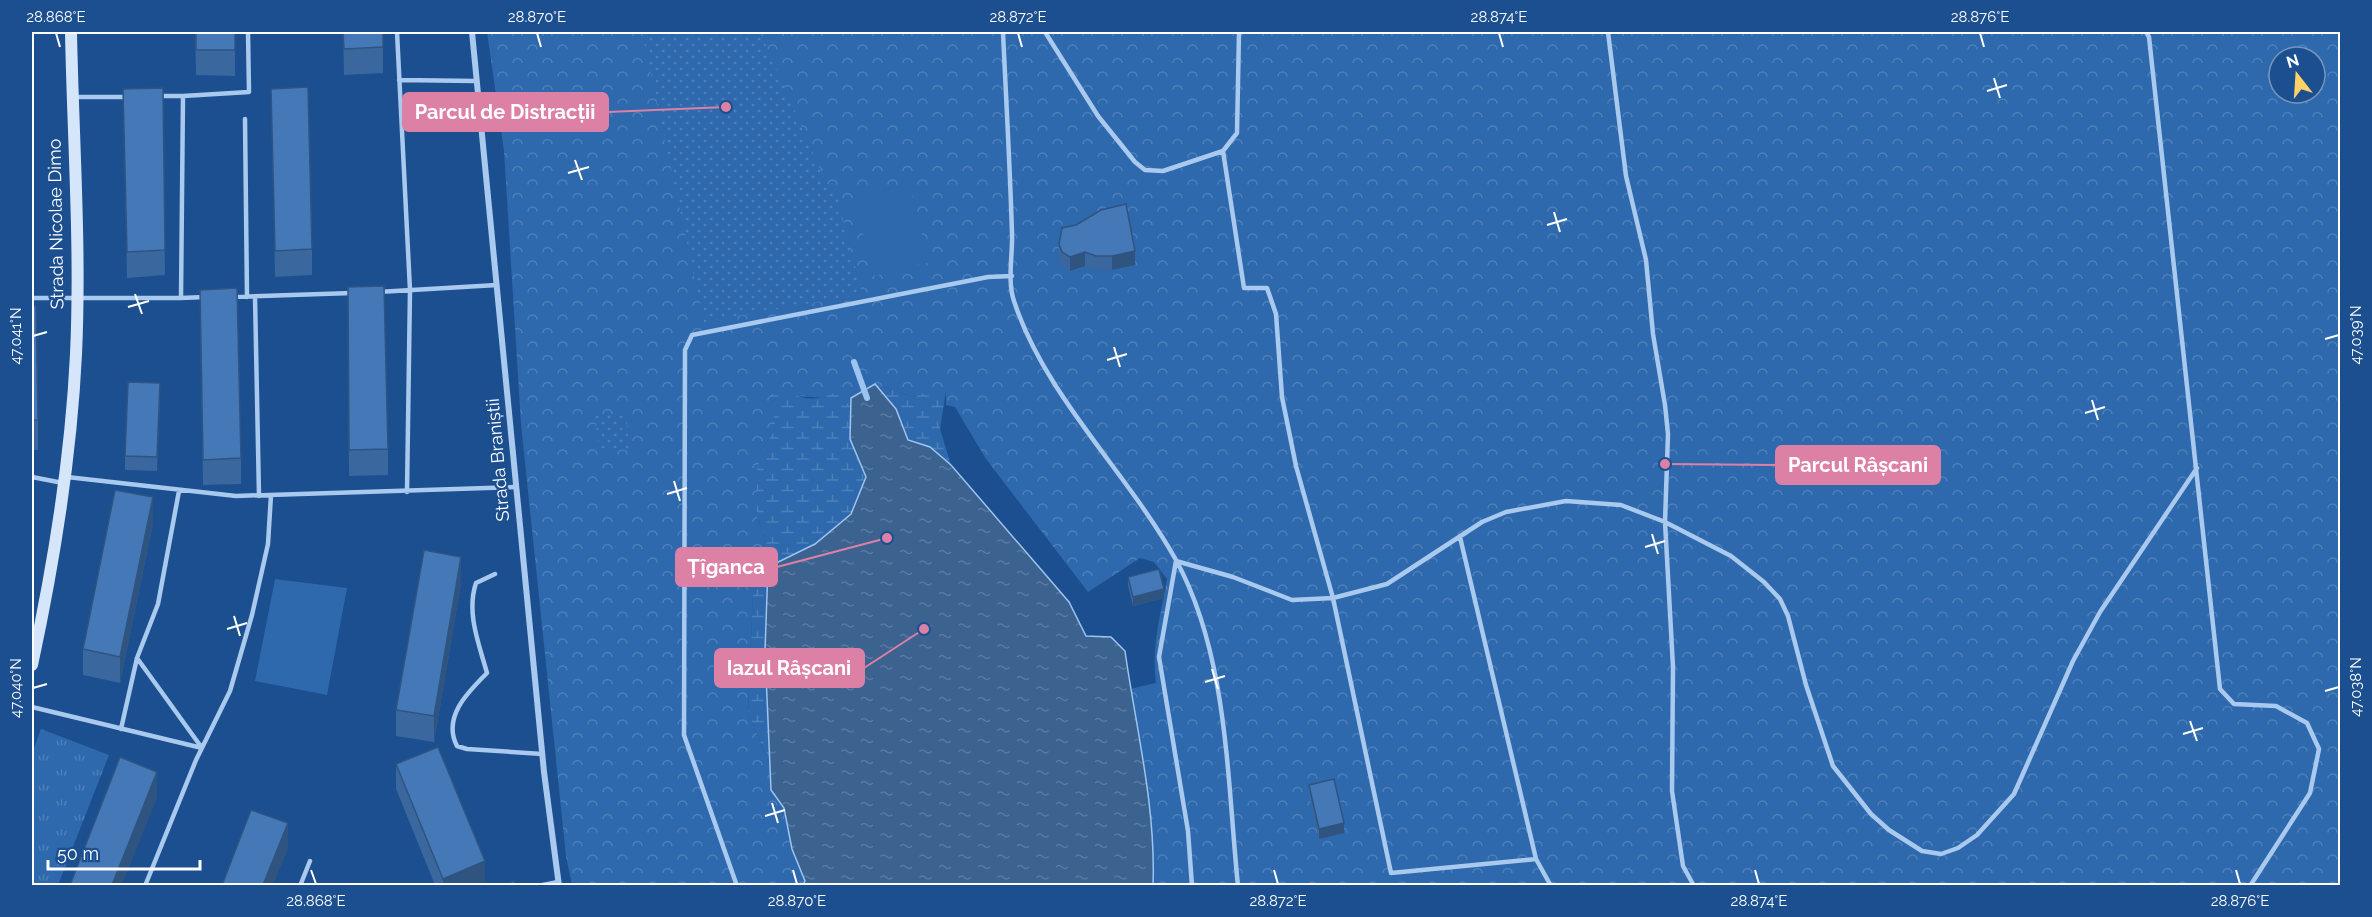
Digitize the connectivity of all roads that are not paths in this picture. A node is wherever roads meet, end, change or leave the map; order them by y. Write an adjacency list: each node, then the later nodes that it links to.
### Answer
1 (71, 32): 15 (main road, Strada Nicolae Dimo)
2 (248, 32): 14 (lane)
3 (398, 32): 10 (lane)
4 (472, 32): 11 (street, Strada Braniștii)
5 (1003, 32): 18 (lane)
6 (1045, 32): 17 (lane)
7 (1239, 32): 17 (lane)
8 (1608, 32): 38 (lane)
9 (2146, 32): 30 (lane)
10 (399, 80): 11 (lane); 20 (lane)
11 (476, 81): 19 (street, Strada Braniștii)
12 (138, 96): 15 (lane)
13 (149, 96): 14 (lane)
14 (183, 96): 23 (lane)
15 (72, 97): 29 (main road, Strada Nicolae Dimo)
16 (245, 118): 26 (lane)
17 (1223, 151): 42 (lane)
18 (1012, 276): 40 (lane); 55 (lane)
19 (497, 285): 20 (lane); 33 (street, Strada Braniștii)
20 (410, 291): 22 (lane); 35 (lane)
21 (362, 292): 27 (lane)
22 (374, 292)
23 (181, 297): 24 (lane); 29 (lane)
24 (214, 297)
25 (225, 297): 26 (lane)
26 (247, 297): 27 (lane)
27 (255, 297): 37 (lane)
28 (32, 298): 29 (lane)
29 (76, 299): 32 (main road, Strada Nicolae Dimo)
30 (2197, 468): 38 (lane); 60 (lane)
31 (32, 477): 32 (lane)
32 (64, 480): 34 (lane); 44 (main road, Strada Nicolae Dimo)
33 (515, 488): 35 (lane); 48 (street, Strada Braniștii)
34 (179, 491): 37 (lane); 43 (lane)
35 (407, 492): 36 (lane)
36 (271, 495): 37 (lane); 47 (lane)
37 (260, 496)
38 (1665, 522): 39 (lane); 59 (lane)
39 (1460, 537): 42 (lane); 49 (lane)
40 (1176, 561): 42 (lane); 56 (lane); 57 (lane)
41 (495, 574): 48 (lane)
42 (1333, 598): 49 (lane)
43 (137, 658): 46 (lane); 47 (lane)
44 (32, 665)
45 (32, 707): 46 (lane)
46 (121, 729): 47 (lane)
47 (202, 748): 52 (lane)
48 (542, 754): 51 (street, Strada Braniștii)
49 (1536, 859): 58 (lane)
50 (310, 861): 53 (lane)
51 (559, 884): 54 (lane)
52 (145, 885)
53 (300, 885)
54 (538, 885)
55 (737, 885)
56 (1192, 885)
57 (1238, 885)
58 (1551, 885)
59 (1694, 885)
60 (2250, 885)

